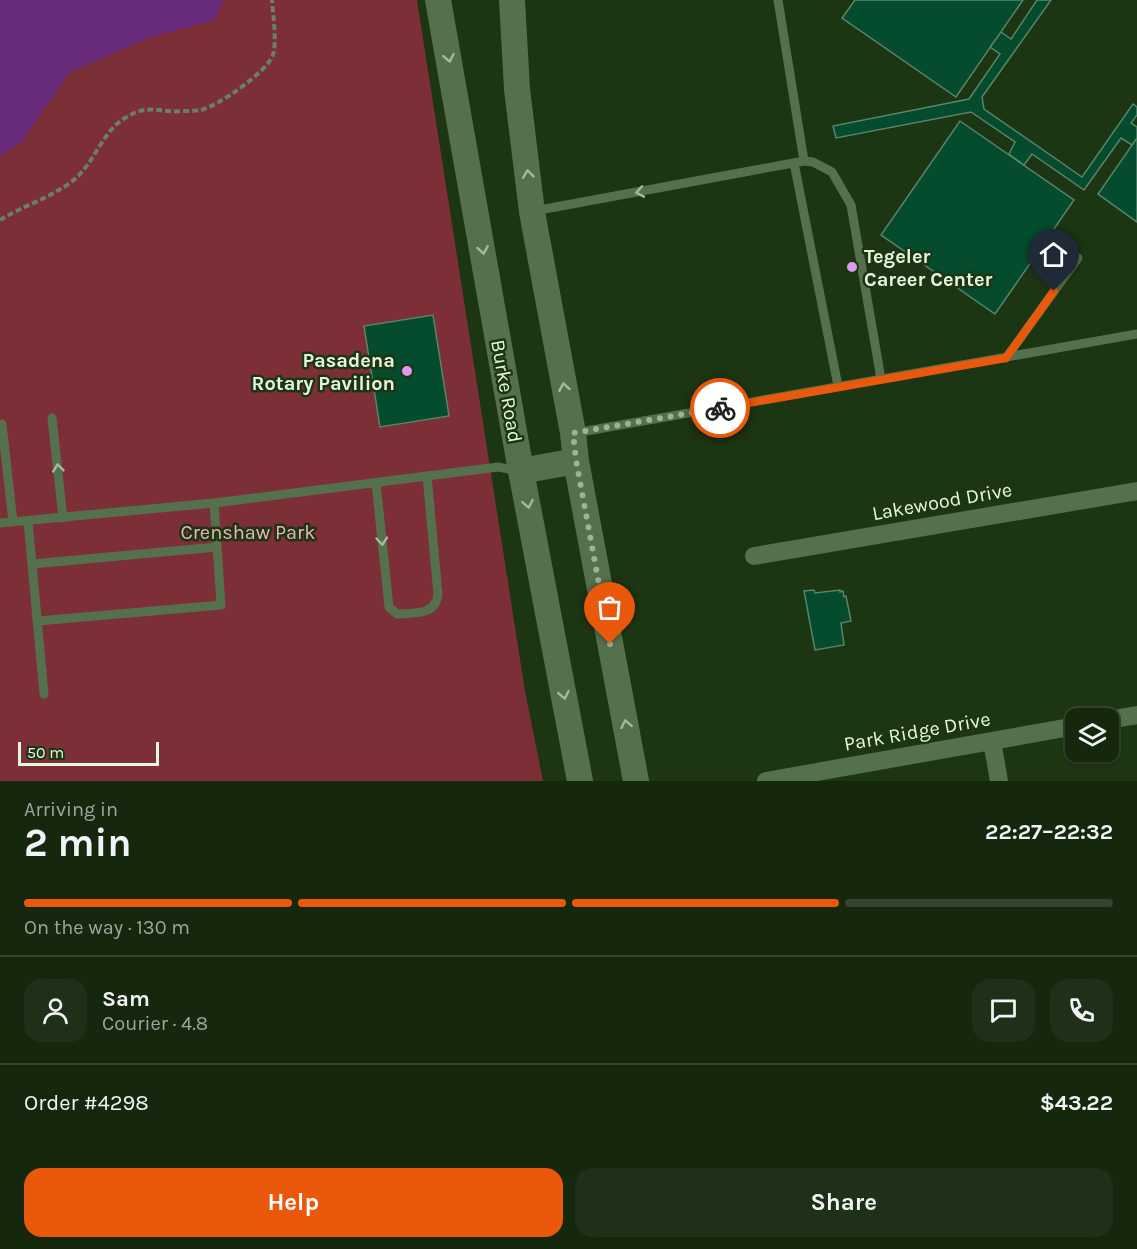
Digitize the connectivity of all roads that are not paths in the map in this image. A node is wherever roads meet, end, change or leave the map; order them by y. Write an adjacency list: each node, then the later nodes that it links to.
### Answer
1 (438, 0): 15 (main road, Burke Road, one-way to 15)
2 (512, 0): 5 (main road, one-way to 2)
3 (778, 0): 4 (lane)
4 (799, 162): 5 (lane, one-way to 5); 9 (lane); 10 (lane)
5 (532, 212): 13 (main road, one-way to 5)
6 (1078, 258): 8 (lane)
7 (1137, 334): 8 (lane)
8 (1006, 358): 9 (lane)
9 (880, 379): 10 (lane)
10 (838, 386): 13 (lane)
11 (52, 418): 20 (lane, one-way to 11)
12 (2, 424): 22 (lane)
13 (573, 433): 14 (main road)
14 (576, 460): 15 (main road); 35 (main road, one-way to 14)
15 (522, 471): 16 (lane); 34 (main road, Burke Road, one-way to 34)
16 (427, 476): 17 (lane); 17 (lane, one-way to 16)
17 (376, 483): 19 (lane)
18 (1137, 490): 25 (street, Lakewood Drive)
19 (214, 503): 20 (lane); 24 (lane)
20 (63, 518): 21 (lane)
21 (28, 520): 22 (lane); 26 (lane)
22 (13, 522): 23 (lane)
23 (0, 523)
24 (217, 547): 26 (lane); 27 (lane)
25 (754, 556)
26 (32, 564): 27 (lane)
27 (38, 621): 28 (lane)
28 (45, 694)
29 (1137, 715): 30 (street)
30 (1119, 718)
31 (1065, 728): 32 (street, Park Ridge Drive)
32 (992, 741): 33 (street, Park Ridge Drive); 36 (street)
33 (772, 780)
34 (580, 781)
35 (636, 781)
36 (999, 781)

